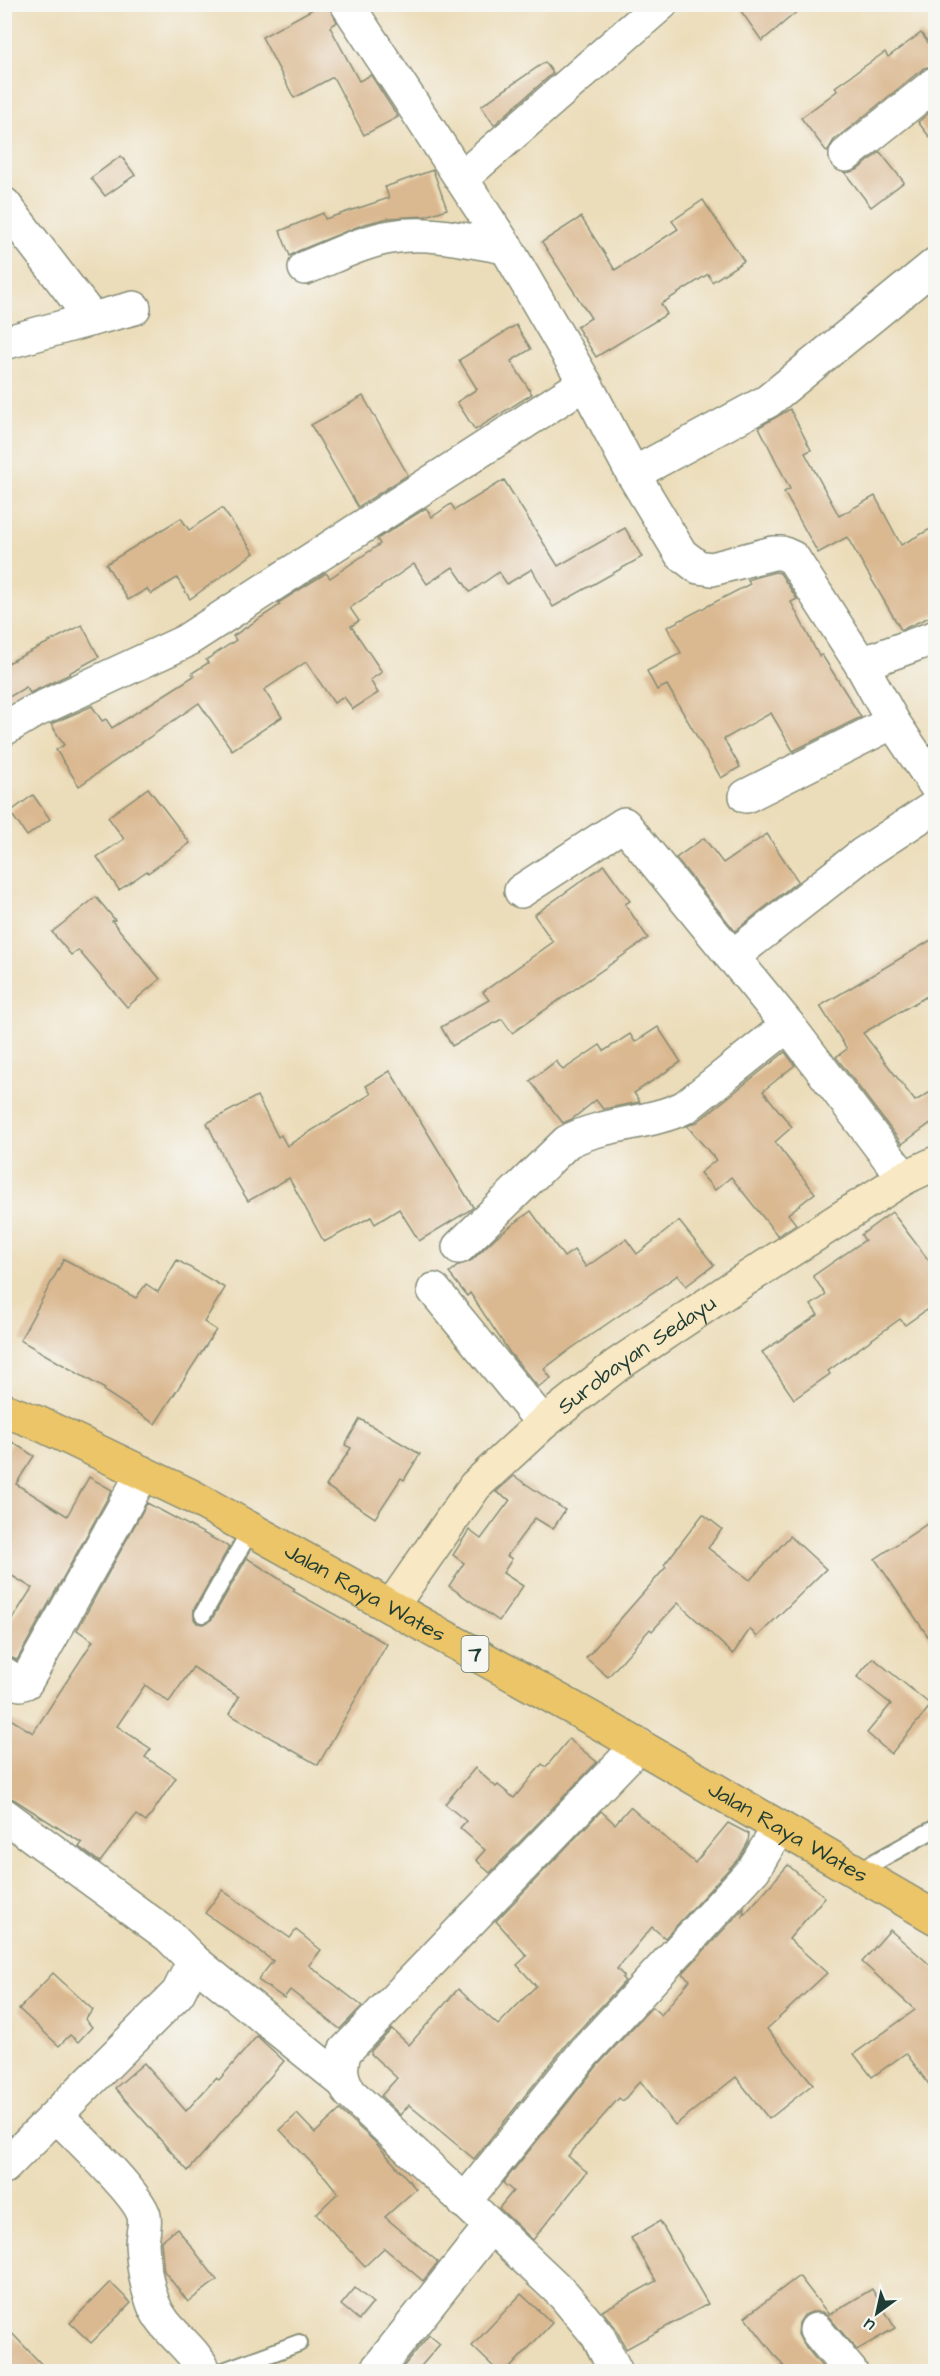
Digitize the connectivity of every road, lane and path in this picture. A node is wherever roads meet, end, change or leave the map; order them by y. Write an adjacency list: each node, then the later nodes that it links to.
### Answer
1 (347, 4): 5 (street)
2 (661, 4): 5 (street)
3 (936, 83): 4 (street)
4 (846, 155)
5 (462, 178): 7 (street)
6 (4, 204): 11 (street)
7 (506, 247): 9 (street); 13 (street)
8 (936, 264): 14 (street)
9 (304, 268)
10 (134, 308): 11 (street)
11 (92, 319): 12 (street)
12 (4, 344)
13 (585, 383): 14 (street); 18 (street)
14 (633, 474): 16 (street)
15 (936, 637): 16 (street)
16 (861, 664): 17 (street)
17 (893, 722): 19 (street); 20 (street)
18 (4, 729)
19 (936, 786)
20 (746, 796)
21 (936, 806): 23 (street)
22 (521, 891): 23 (street)
23 (732, 957): 24 (street)
24 (788, 1025): 26 (street); 27 (street)
25 (936, 1163): 26 (main road, Surobayan Sedayu)
26 (904, 1178): 30 (main road, Surobayan Sedayu)
27 (459, 1247)
28 (434, 1290): 30 (street)
29 (4, 1410): 31 (highway, Jalan Raya Wates / 7)
30 (543, 1423): 33 (main road, Surobayan Sedayu)
31 (143, 1473): 32 (highway, Jalan Raya Wates / 7); 35 (street)
32 (251, 1529): 33 (highway, Jalan Raya Wates / 7); 34 (lane)
33 (392, 1607): 36 (highway, Jalan Raya Wates / 7)
34 (203, 1614)
35 (4, 1674)
36 (639, 1745): 38 (highway, Jalan Raya Wates / 7); 43 (street)
37 (4, 1815): 42 (street)
38 (779, 1827): 40 (highway, Jalan Raya Wates / 7); 46 (street)
39 (936, 1828): 40 (lane)
40 (857, 1872): 41 (highway, Jalan Raya Wates / 7)
41 (936, 1918)
42 (194, 1961): 43 (street); 44 (street)
43 (342, 2081): 46 (street)
44 (57, 2116): 45 (street); 50 (street)
45 (4, 2167)
46 (464, 2202): 47 (street)
47 (490, 2228): 52 (street); 53 (street)
48 (816, 2330): 54 (street)
49 (298, 2343): 51 (lane)
50 (205, 2372)
51 (221, 2372)
52 (375, 2372)
53 (616, 2372)
54 (851, 2372)

